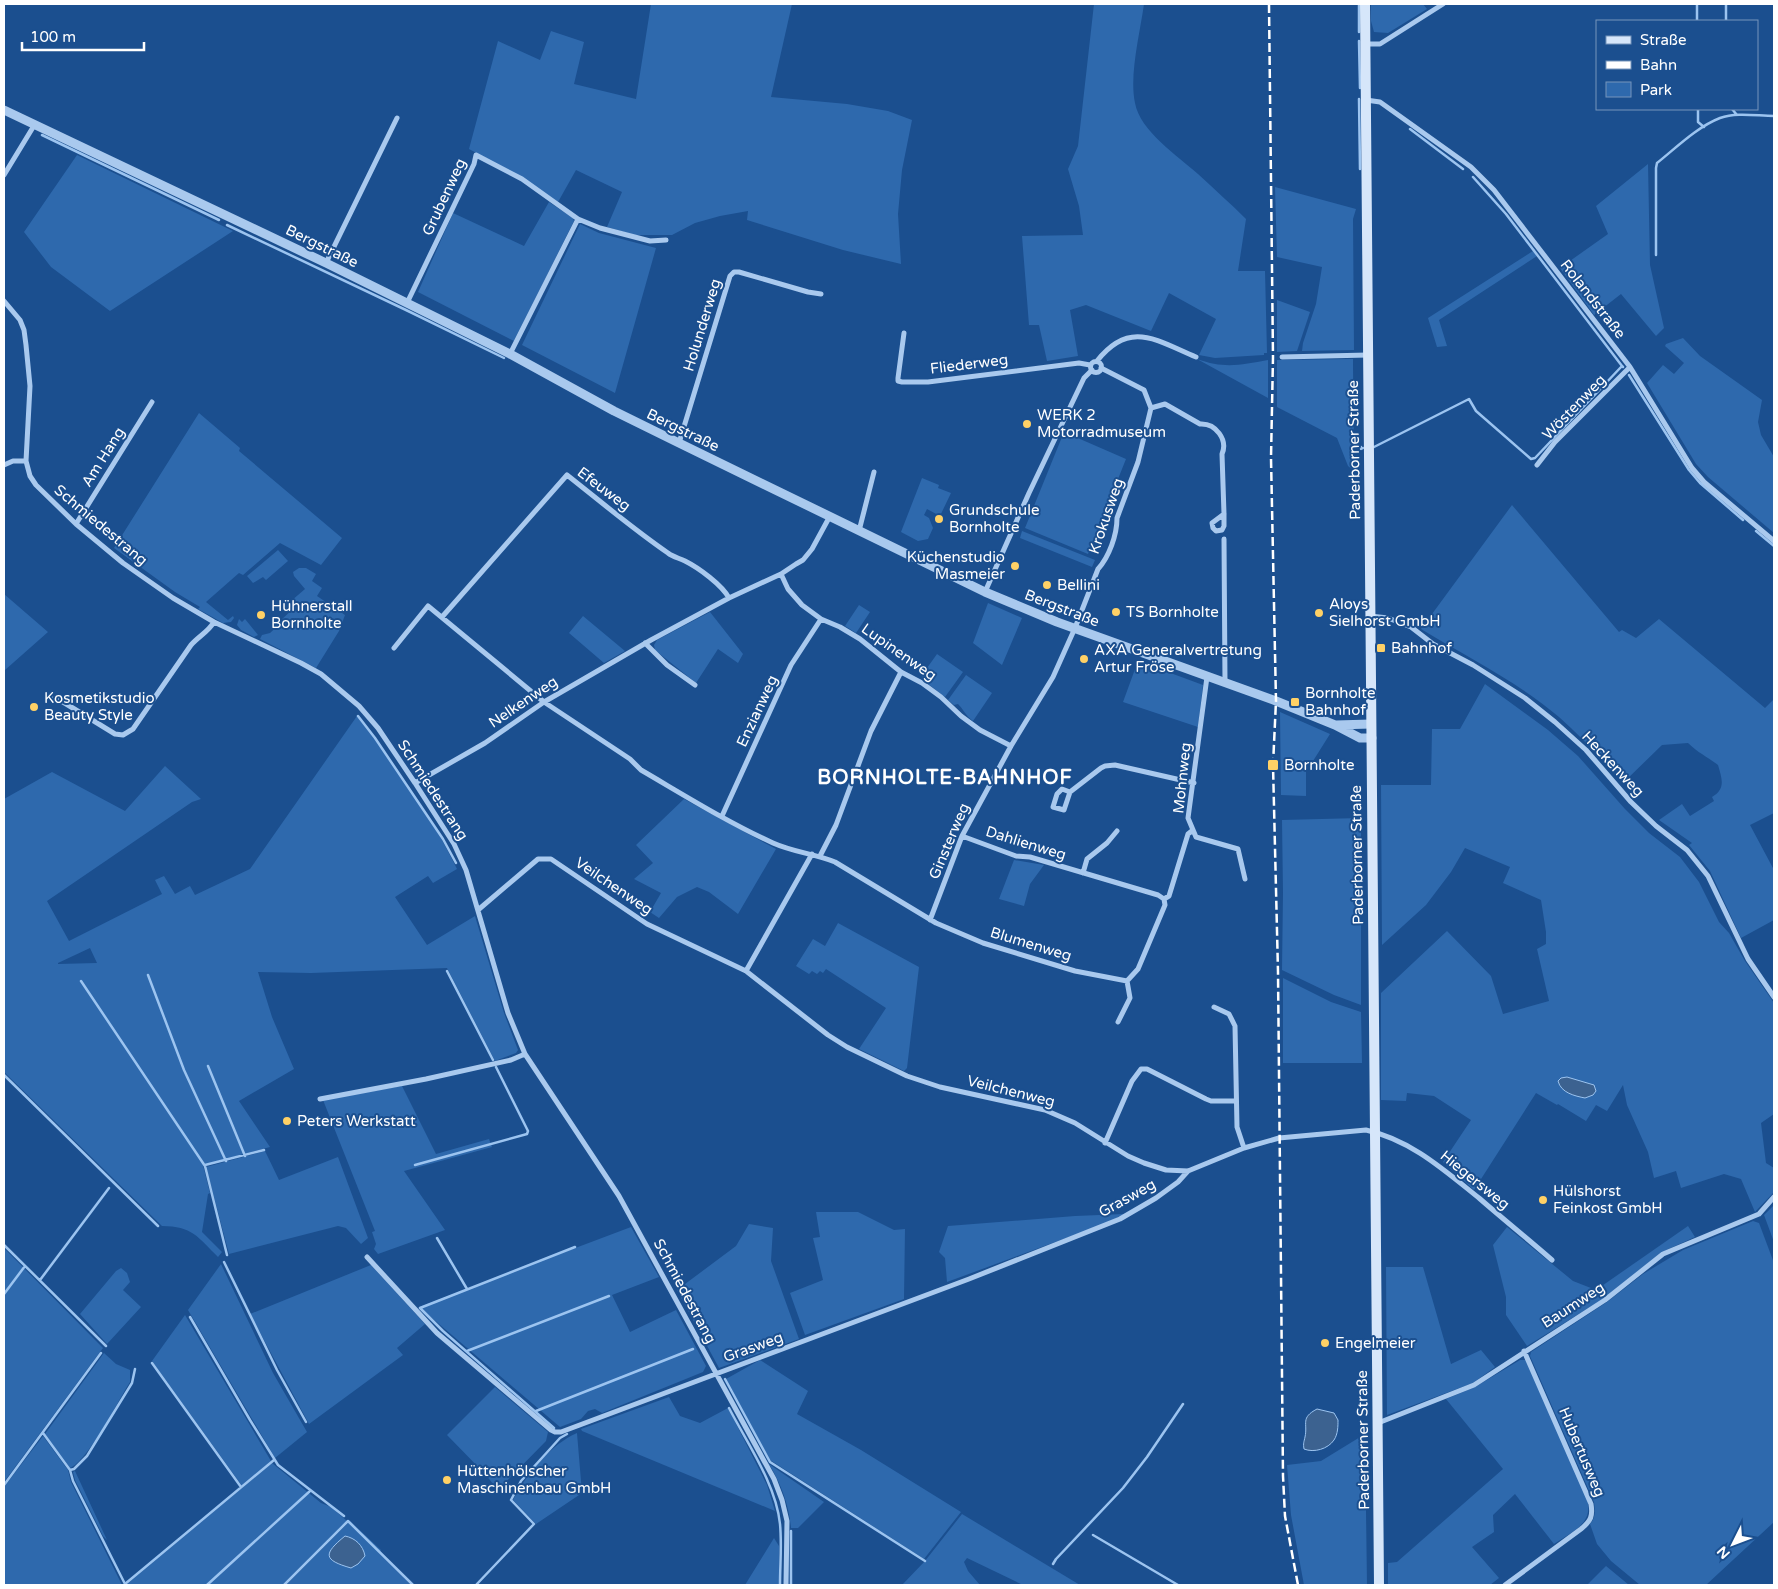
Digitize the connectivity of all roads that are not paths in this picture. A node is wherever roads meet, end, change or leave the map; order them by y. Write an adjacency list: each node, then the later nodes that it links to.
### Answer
1 (1365, 4): 3 (main road, Paderborner Straße)
2 (1443, 4): 3 (street)
3 (1365, 44): 4 (main road, Paderborner Straße)
4 (1366, 100): 17 (main road, Paderborner Straße); 21 (street, Rolandstraße)
5 (4, 110): 7 (street, Bergstraße)
6 (397, 118): 11 (street)
7 (35, 124): 8 (street); 11 (street, Bergstraße)
8 (4, 175)
9 (578, 219): 10 (street, Grubenweg); 14 (street, Grubenweg); 16 (street)
10 (666, 240)
11 (326, 263): 14 (street, Bergstraße)
12 (820, 294): 26 (street, Holunderweg)
13 (4, 301): 27 (street, Schmiedestrang)
14 (407, 303): 16 (street, Bergstraße)
15 (904, 333): 22 (street, Fliederweg)
16 (510, 354): 26 (street, Bergstraße)
17 (1368, 355): 19 (street); 40 (main road, Paderborner Straße)
18 (1196, 357): 20 (street)
19 (1282, 357)
20 (1097, 361): 22 (street); 23 (street)
21 (1630, 367): 29 (street, Wöstenweg); 36 (street, Rolandstraße)
22 (1091, 368): 23 (street); 38 (street)
23 (1102, 368): 25 (street)
24 (152, 402): 33 (street, Am Hang)
25 (1151, 408): 31 (street); 44 (street, Krokusweg)
26 (678, 443): 32 (street, Bergstraße)
27 (26, 461): 28 (street); 33 (street, Schmiedestrang)
28 (4, 465)
29 (1537, 465)
30 (874, 472): 34 (street)
31 (1224, 514)
32 (830, 516): 34 (street, Bergstraße); 37 (street, Nelkenweg)
33 (76, 524): 43 (street, Schmiedestrang)
34 (859, 530): 38 (street, Bergstraße)
35 (1224, 539): 49 (street)
36 (1774, 541)
37 (780, 574): 39 (street, Nelkenweg); 42 (street, Lupinenweg)
38 (985, 592): 44 (street, Bergstraße)
39 (729, 598): 41 (street, Efeuweg); 45 (street, Nelkenweg)
40 (1370, 616): 54 (main road, Paderborner Straße); 73 (street, Heckenweg)
41 (442, 617): 46 (street); 52 (street)
42 (821, 619): 47 (street, Lupinenweg); 60 (street, Enzianweg)
43 (214, 622): 51 (street); 57 (street, Schmiedestrang)
44 (1075, 628): 48 (street, Bergstraße); 56 (street, Ginsterweg)
45 (645, 643): 50 (street); 52 (street, Nelkenweg)
46 (394, 648)
47 (901, 672): 56 (street, Lupinenweg); 65 (street)
48 (1207, 677): 49 (street, Bergstraße); 58 (street, Mohnweg)
49 (1225, 683): 53 (street, Bergstraße)
50 (694, 685)
51 (52, 699)
52 (544, 702): 57 (street, Nelkenweg); 60 (street)
53 (1335, 724): 54 (street, Bergstraße); 55 (street, Bergstraße)
54 (1371, 724): 55 (main road, Paderborner Straße)
55 (1372, 738): 79 (main road, Paderborner Straße)
56 (1011, 746): 63 (street, Ginsterweg)
57 (415, 783): 69 (street, Schmiedestrang)
58 (1194, 783): 59 (street); 61 (street, Mohnweg)
59 (1070, 792)
60 (722, 816): 64 (street)
61 (1193, 830): 67 (street, Mohnweg); 68 (street)
62 (1116, 831): 66 (street, Dahlienweg)
63 (962, 836): 66 (street, Dahlienweg); 70 (street, Ginsterweg)
64 (812, 854): 65 (street); 71 (street)
65 (820, 856): 70 (street)
66 (1083, 873): 68 (street, Dahlienweg)
67 (1245, 878)
68 (1164, 899): 72 (street)
69 (478, 910): 71 (street, Veilchenweg); 76 (street, Schmiedestrang)
70 (930, 920): 72 (street, Blumenweg)
71 (746, 971): 80 (street, Veilchenweg)
72 (1127, 981): 75 (street)
73 (1774, 997)
74 (1214, 1007): 78 (street)
75 (1118, 1022)
76 (525, 1054): 77 (street); 87 (street, Schmiedestrang)
77 (320, 1099)
78 (1236, 1101): 80 (street); 81 (street)
79 (1375, 1132): 81 (street, Veilchenweg); 85 (street, Hiegersweg); 88 (main road, Paderborner Straße)
80 (1105, 1143): 82 (street, Veilchenweg)
81 (1244, 1148): 82 (street, Veilchenweg)
82 (1188, 1171): 87 (street, Grasweg)
83 (1774, 1197): 86 (street, Baumweg)
84 (367, 1257): 87 (street, Grasweg)
85 (1552, 1260)
86 (1524, 1351): 88 (street, Baumweg); 91 (street, Hubertusweg)
87 (716, 1374): 89 (street, Schmiedestrang)
88 (1378, 1423): 90 (main road, Paderborner Straße)
89 (786, 1585)
90 (1379, 1585)
91 (1505, 1585)

